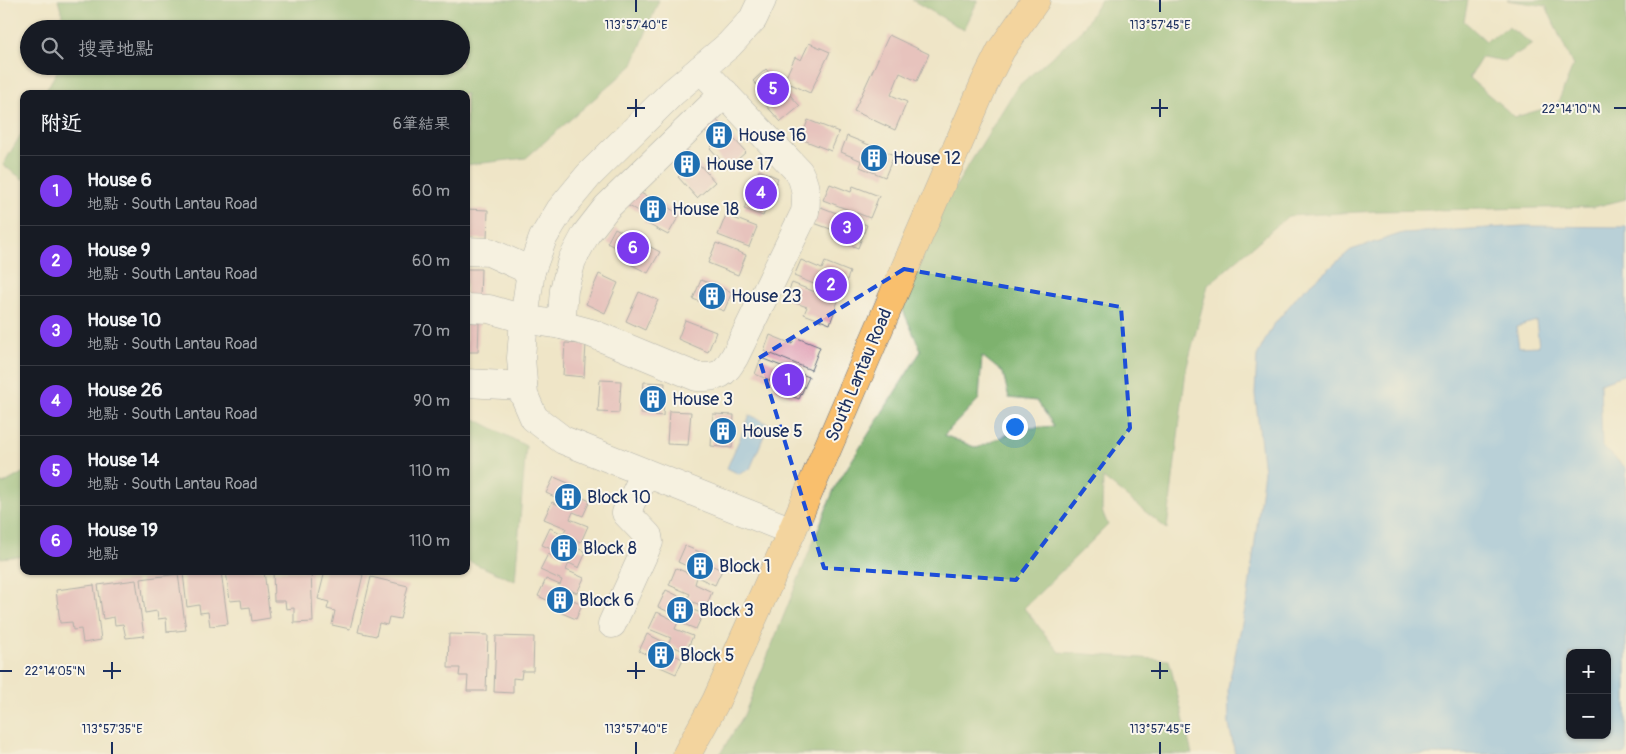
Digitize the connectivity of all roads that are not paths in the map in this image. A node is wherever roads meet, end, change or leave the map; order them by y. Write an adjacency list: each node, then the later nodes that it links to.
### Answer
1 (762, 0): 3 (street)
2 (1036, 0): 13 (main road, South Lantau Road)
3 (702, 68): 4 (street); 6 (street)
4 (725, 93): 9 (street); 9 (street)
5 (470, 251): 6 (street)
6 (531, 271): 8 (street)
7 (470, 308): 8 (street)
8 (524, 319): 9 (street); 11 (street)
9 (561, 325)
10 (470, 383): 11 (street)
11 (523, 386): 12 (street)
12 (645, 473): 13 (street); 14 (street)
13 (792, 531): 15 (main road, South Lantau Road)
14 (612, 624)
15 (687, 754)

